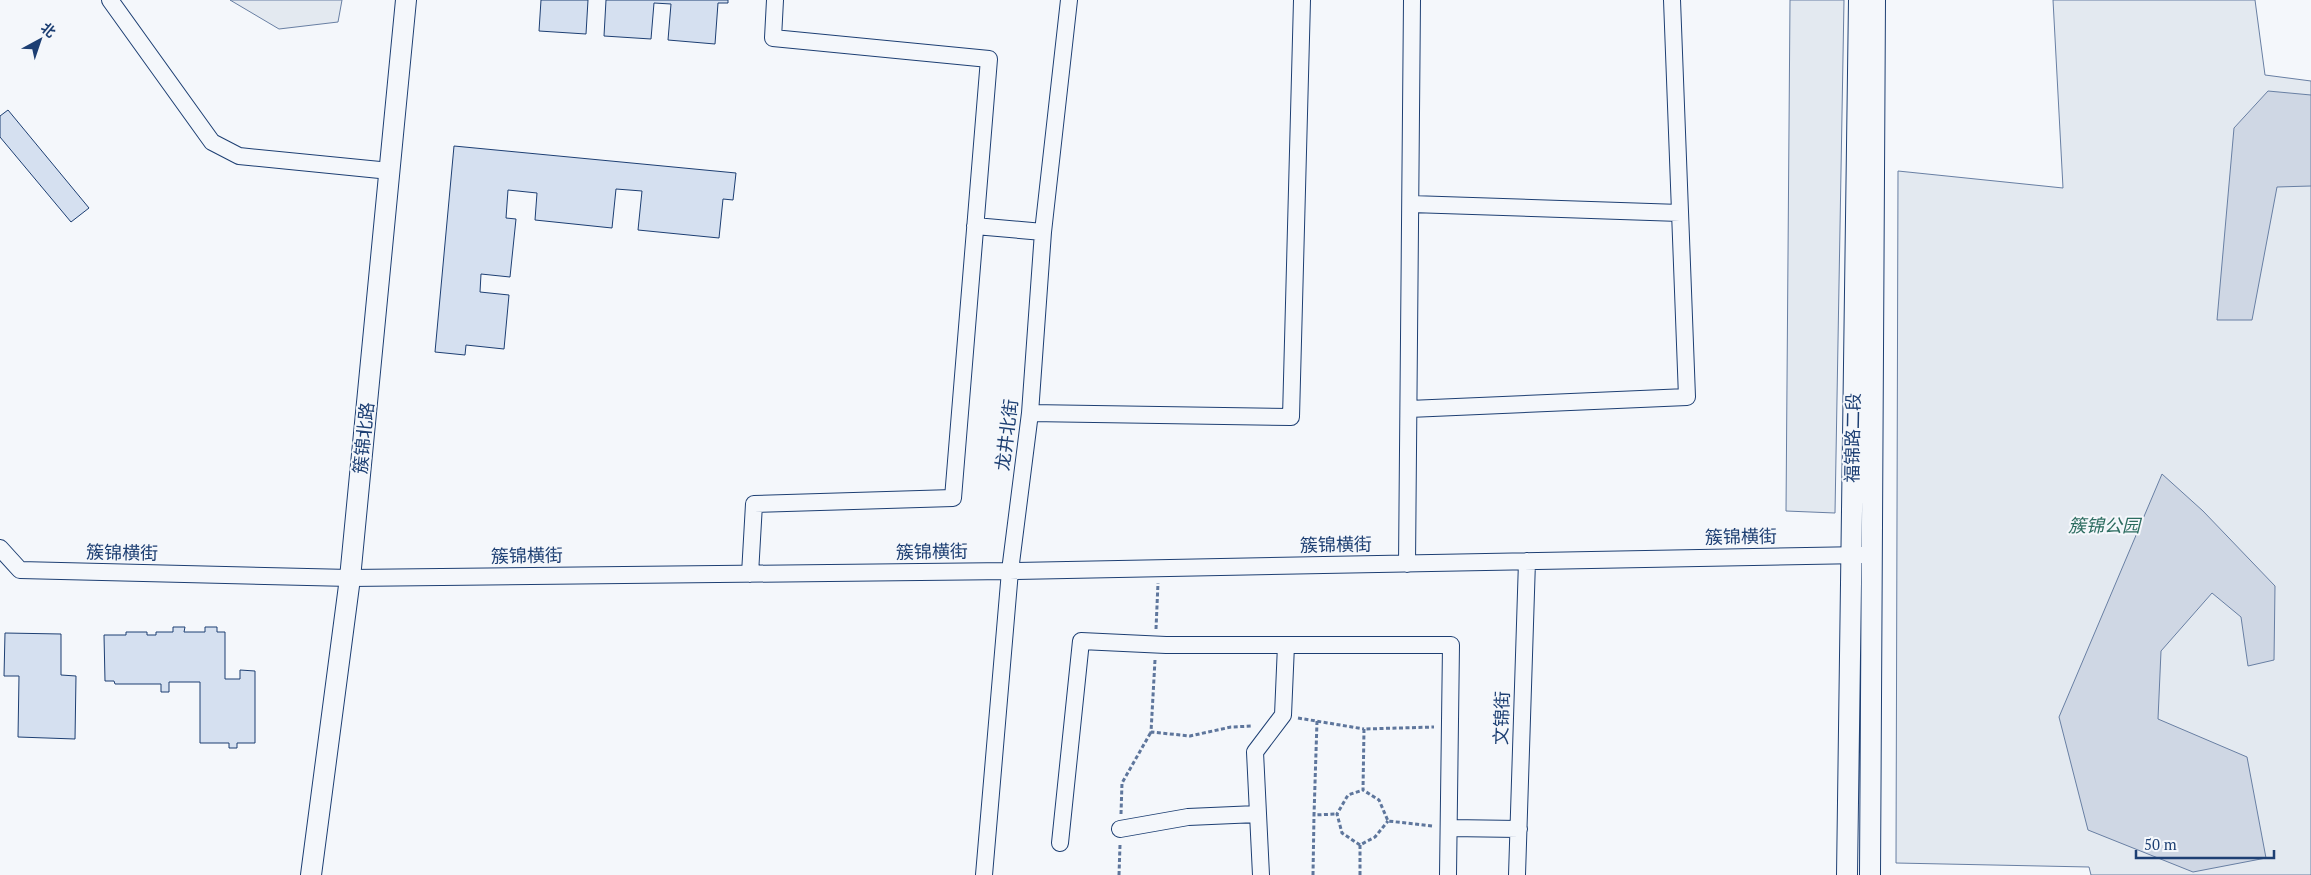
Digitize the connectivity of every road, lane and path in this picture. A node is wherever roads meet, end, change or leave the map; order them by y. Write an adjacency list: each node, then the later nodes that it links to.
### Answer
1 (110, 0): 10 (street)
2 (406, 0): 10 (street, 簇锦北路)
3 (774, 0): 13 (street)
4 (1068, 0): 14 (street, 龙井北街)
5 (1302, 0): 16 (street)
6 (1412, 0): 11 (street)
7 (1672, 0): 12 (street)
8 (1859, 0): 19 (street, 福锦路二段)
9 (1875, 0): 18 (street, 福锦路二段)
10 (390, 171): 25 (street, 簇锦北路)
11 (1411, 204): 12 (street); 15 (street)
12 (1680, 213): 15 (street)
13 (975, 226): 14 (street); 24 (street)
14 (1043, 232): 16 (street, 龙井北街)
15 (1408, 409): 21 (street)
16 (1030, 413): 23 (street, 龙井北街)
17 (0, 548): 25 (street, 簇锦横街)
18 (1873, 554): 19 (street, 簇锦横街); 52 (street, 福锦路二段)
19 (1852, 555): 20 (street, 簇锦横街); 51 (street, 福锦路二段)
20 (1527, 561): 21 (street, 簇锦横街); 41 (street, 文锦街)
21 (1407, 564): 22 (street, 簇锦横街)
22 (1158, 568): 23 (street, 簇锦横街); 26 (path)
23 (1010, 571): 24 (street, 簇锦横街); 45 (street, 龙井北街)
24 (750, 574): 25 (street, 簇锦横街)
25 (350, 578): 44 (street, 簇锦北路)
26 (1156, 645): 27 (street); 32 (path); 42 (street)
27 (1286, 645): 28 (street); 30 (street)
28 (1280, 721): 29 (path); 32 (path); 35 (street)
29 (1317, 721): 31 (path); 37 (path)
30 (1450, 727): 31 (path); 39 (street)
31 (1364, 729): 34 (path)
32 (1151, 732): 33 (path)
33 (1122, 783)
34 (1363, 790): 36 (path); 38 (path)
35 (1257, 814): 40 (street); 46 (street)
36 (1336, 814): 37 (path); 43 (path)
37 (1314, 815): 47 (path)
38 (1388, 821): 39 (path); 43 (path)
39 (1450, 828): 41 (street); 49 (street)
40 (1120, 829)
41 (1519, 829): 50 (street, 文锦街)
42 (1060, 843)
43 (1360, 845): 48 (path)
44 (311, 875)
45 (984, 875)
46 (1261, 875)
47 (1313, 875)
48 (1360, 875)
49 (1448, 875)
50 (1518, 875)
51 (1848, 875)
52 (1870, 875)

